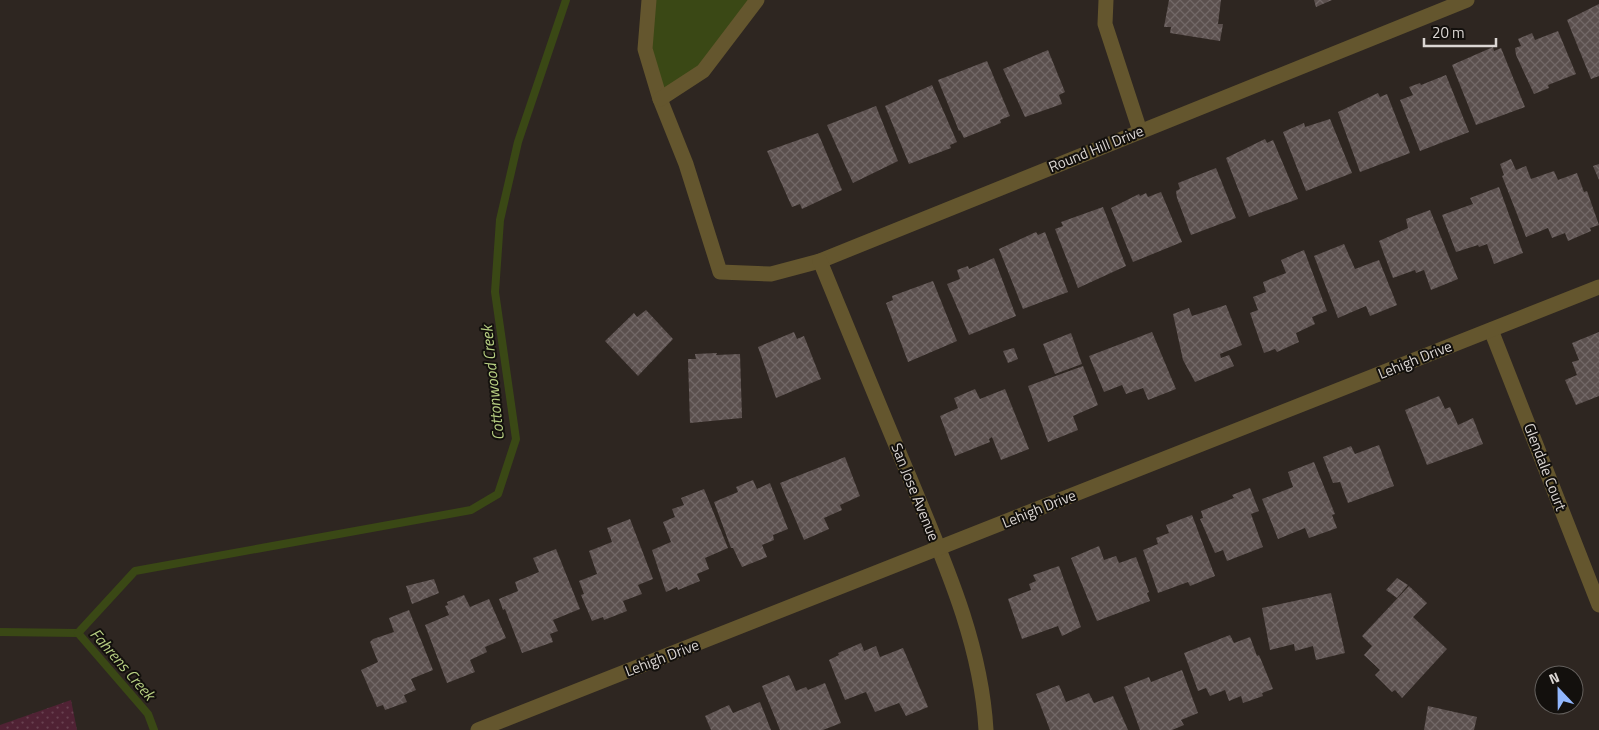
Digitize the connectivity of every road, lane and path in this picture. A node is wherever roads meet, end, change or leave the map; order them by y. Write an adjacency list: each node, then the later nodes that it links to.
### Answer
1 (649, 0): 5 (street)
2 (757, 0): 5 (street)
3 (1106, 0): 6 (street)
4 (1467, 0): 6 (street, Round Hill Drive)
5 (660, 99): 7 (street, Round Hill Drive)
6 (1140, 131): 7 (street, Round Hill Drive)
7 (820, 261): 10 (street, San Jose Avenue)
8 (1599, 287): 9 (street, Lehigh Drive)
9 (1491, 330): 10 (street, Lehigh Drive); 11 (street, Glendale Court)
10 (939, 549): 12 (street, Lehigh Drive); 13 (street, San Jose Avenue)
11 (1599, 605)
12 (478, 730)
13 (986, 730)

